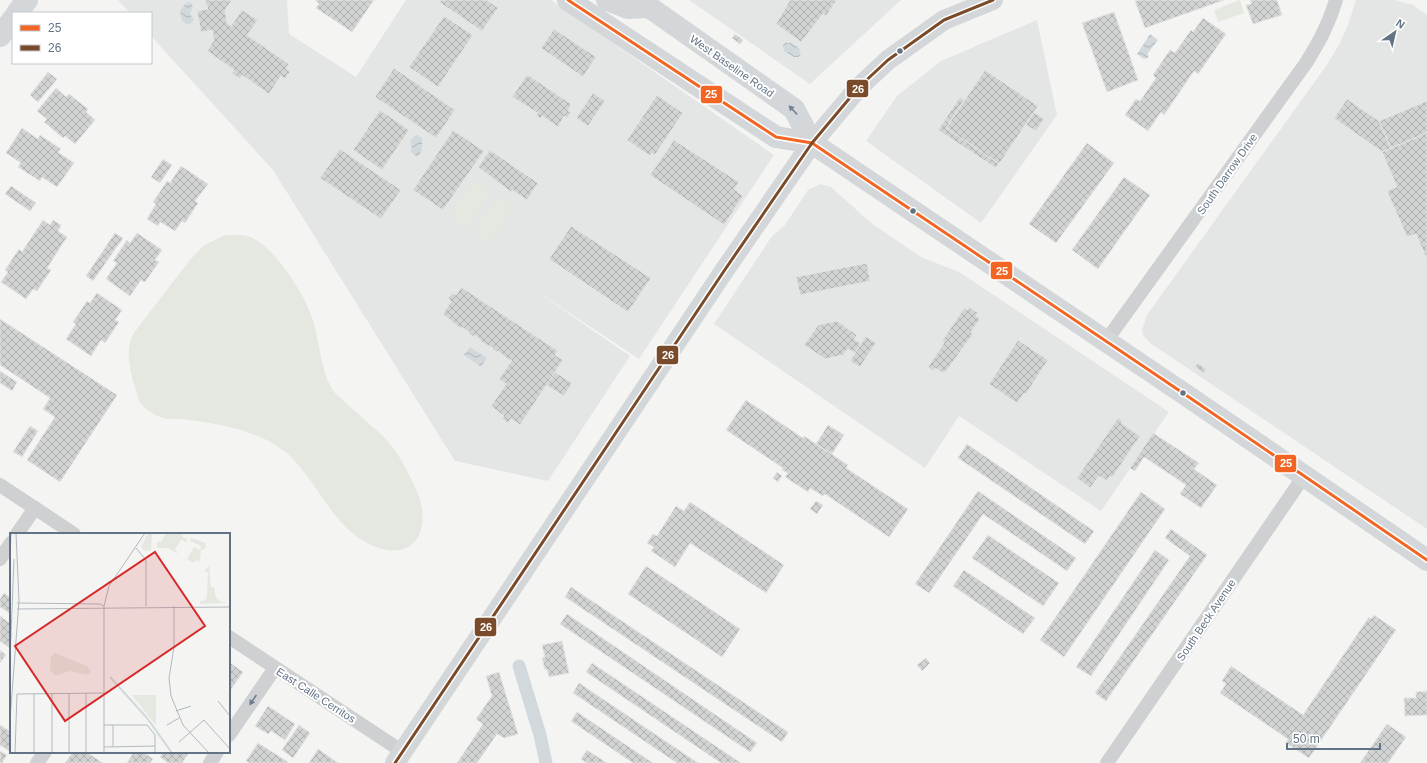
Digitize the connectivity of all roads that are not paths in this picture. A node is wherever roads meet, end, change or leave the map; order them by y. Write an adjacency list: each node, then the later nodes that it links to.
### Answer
1 (27, 0): 7 (main road)
2 (568, 0): 10 (main road, West Baseline Road)
3 (607, 0): 6 (main road)
4 (993, 0): 10 (street)
5 (1336, 0): 11 (street, South Darrow Drive)
6 (644, 4): 10 (main road, West Baseline Road, one-way to 6)
7 (18, 12)
8 (12, 20): 9 (main road)
9 (0, 36)
10 (812, 143): 11 (main road, West Baseline Road); 25 (street)
11 (1106, 341): 12 (main road, West Baseline Road)
12 (1304, 476): 19 (main road, West Baseline Road); 28 (street, South Beck Avenue)
13 (0, 485): 14 (street)
14 (35, 508): 15 (street); 16 (street)
15 (18, 533)
16 (72, 533)
17 (10, 544): 18 (street)
18 (0, 559)
19 (1427, 560)
20 (230, 638): 21 (street, East Calle Cerritos)
21 (275, 668): 22 (street, one-way to 22); 25 (street, East Calle Cerritos)
22 (230, 734)
23 (44, 753): 26 (street)
24 (216, 753): 27 (street)
25 (399, 758)
26 (37, 763)
27 (210, 763)
28 (1107, 763)

